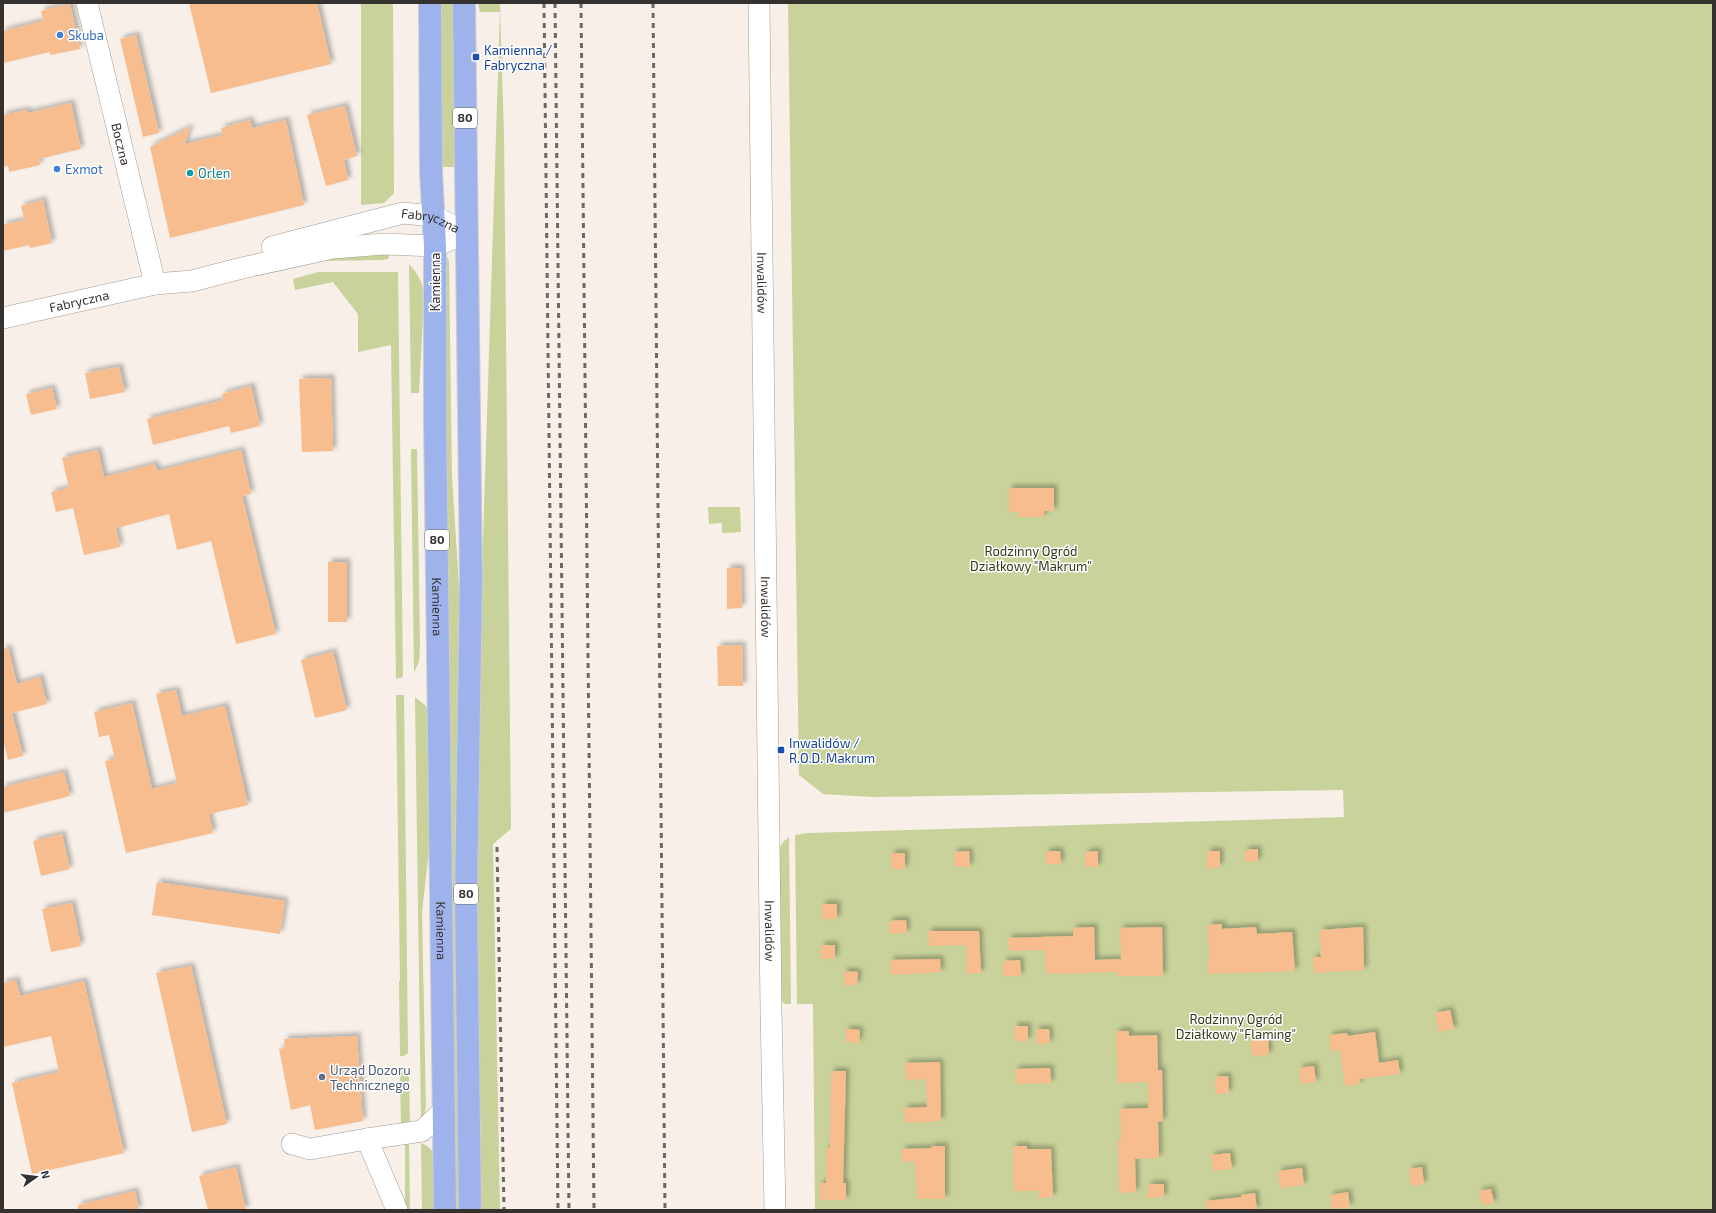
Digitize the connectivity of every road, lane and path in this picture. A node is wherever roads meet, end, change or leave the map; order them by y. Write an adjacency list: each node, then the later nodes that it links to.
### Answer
1 (87, 3): 8 (street, Boczna)
2 (430, 3): 5 (main road, Kamienna / 80)
3 (464, 3): 6 (main road, Kamienna / 80)
4 (759, 3): 18 (street, Inwalidów)
5 (433, 216): 6 (street, Fabryczna); 7 (main road, Kamienna / 80); 8 (street, Fabryczna)
6 (467, 233): 7 (street, Fabryczna); 17 (main road, Kamienna / 80)
7 (434, 246): 8 (street, Fabryczna); 10 (main road, Kamienna / 80)
8 (155, 284): 9 (street, Fabryczna)
9 (3, 318)
10 (444, 1110): 11 (street); 14 (main road, Kamienna / 80)
11 (422, 1131): 12 (street); 14 (street)
12 (367, 1138): 13 (street); 15 (street)
13 (292, 1144)
14 (444, 1148): 16 (main road, Kamienna / 80)
15 (397, 1210)
16 (445, 1210)
17 (470, 1210)
18 (775, 1210)

